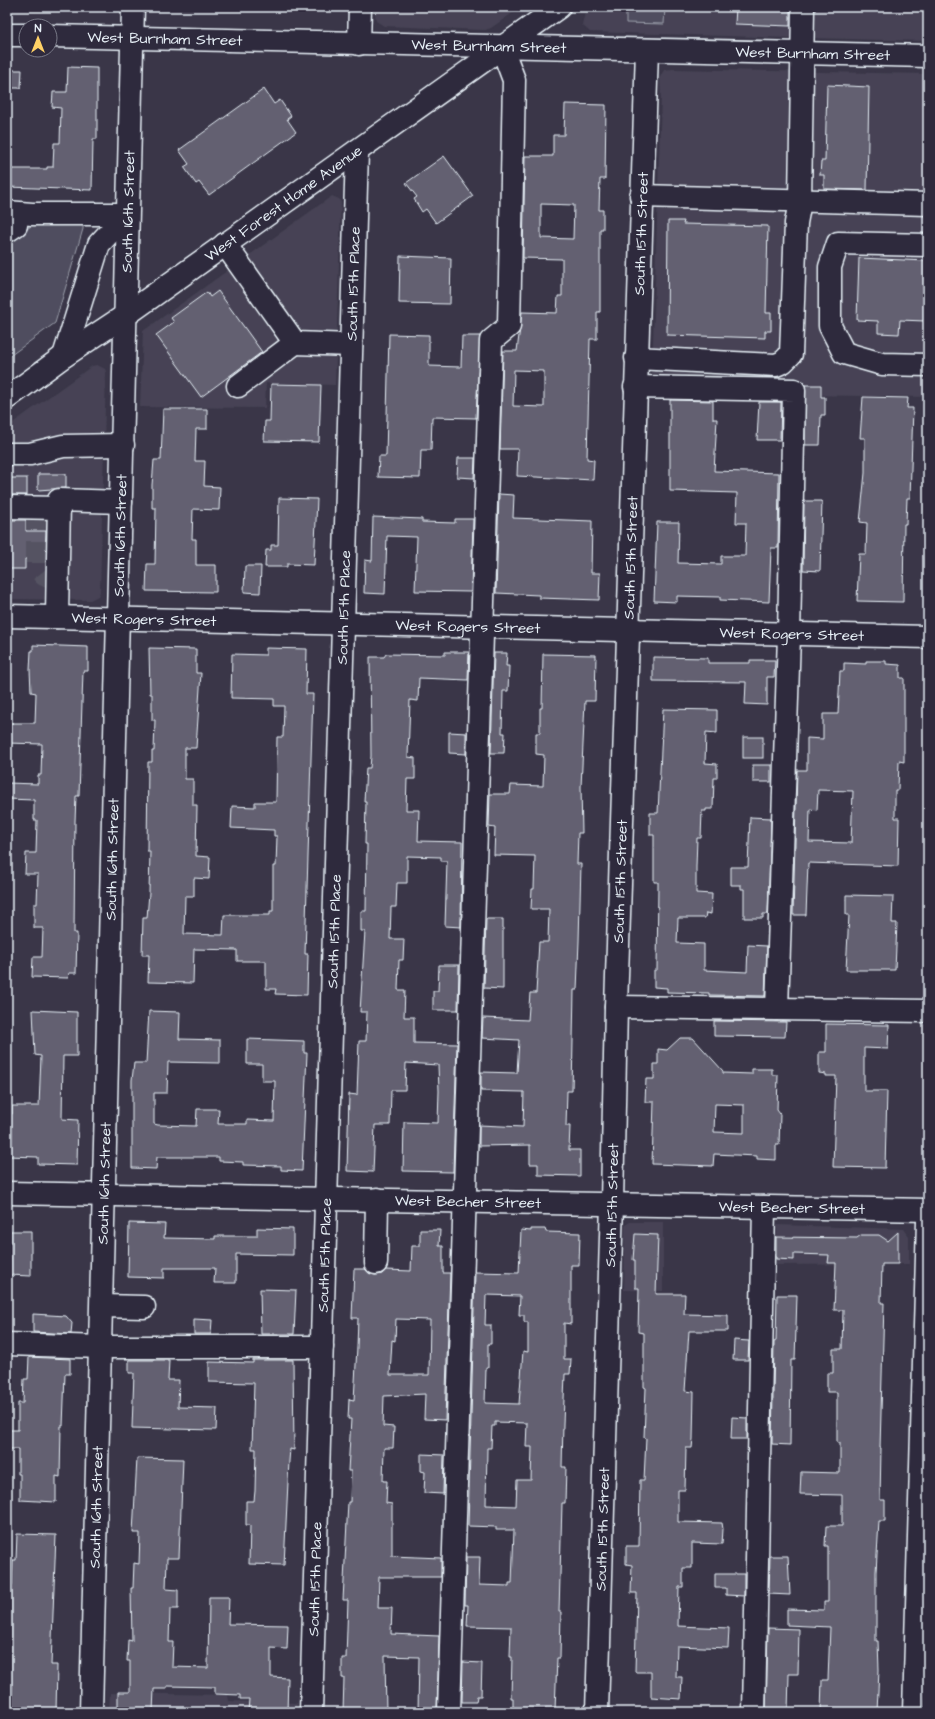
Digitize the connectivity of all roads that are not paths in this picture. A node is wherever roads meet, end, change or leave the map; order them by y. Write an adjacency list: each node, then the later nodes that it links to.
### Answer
1 (133, 7): 8 (street, South 16th Street)
2 (360, 7): 9 (street)
3 (559, 7): 10 (street, West Forest Home Avenue)
4 (803, 7): 12 (street)
5 (7, 35): 6 (street)
6 (18, 35)
7 (58, 36): 8 (street, West Burnham Street)
8 (132, 38): 9 (street, West Burnham Street); 18 (street, South 16th Street)
9 (359, 44): 10 (street, West Burnham Street)
10 (502, 48): 11 (street, West Burnham Street); 14 (street, West Forest Home Avenue); 40 (street)
11 (647, 50): 12 (street, West Burnham Street); 15 (street, South 15th Street)
12 (802, 54): 13 (street, West Burnham Street); 16 (street)
13 (928, 56)
14 (357, 151): 20 (street, West Forest Home Avenue); 24 (street, South 15th Place)
15 (641, 196): 16 (street); 26 (street, South 15th Street)
16 (800, 201): 17 (street); 26 (street)
17 (928, 204)
18 (127, 214): 19 (street); 22 (street, South 16th Street); 25 (street)
19 (10, 219)
20 (225, 244): 22 (street, West Forest Home Avenue); 23 (street)
21 (928, 245): 27 (street)
22 (126, 315): 25 (street, West Forest Home Avenue); 31 (street, South 16th Street)
23 (295, 343): 24 (street); 28 (street)
24 (352, 345): 39 (street, South 15th Place)
25 (64, 356): 30 (street, West Forest Home Avenue)
26 (636, 358): 29 (street, South 15th Street)
27 (928, 365)
28 (238, 386)
29 (635, 387): 41 (street, South 15th Street); 42 (street)
30 (7, 398)
31 (123, 445): 32 (street); 33 (street, South 16th Street)
32 (7, 454)
33 (121, 502): 35 (street); 38 (street, South 16th Street)
34 (7, 507): 35 (street)
35 (59, 508): 37 (street)
36 (7, 616): 37 (street, West Rogers Street)
37 (57, 617): 38 (street, West Rogers Street)
38 (118, 618): 39 (street, West Rogers Street); 48 (street, South 16th Street)
39 (342, 624): 40 (street, West Rogers Street); 49 (street, South 15th Place)
40 (481, 626): 41 (street, West Rogers Street); 51 (street)
41 (628, 630): 42 (street, West Rogers Street); 44 (street, South 15th Street)
42 (789, 635): 43 (street, West Rogers Street); 45 (street)
43 (928, 637)
44 (616, 1007): 45 (street); 52 (street, South 15th Street)
45 (777, 1009): 46 (street)
46 (928, 1011)
47 (7, 1193): 48 (street, West Becher Street)
48 (104, 1195): 49 (street, West Becher Street); 57 (street, South 16th Street)
49 (326, 1198): 50 (street, West Becher Street); 61 (street, South 15th Place)
50 (377, 1199): 51 (street, West Becher Street); 56 (street)
51 (464, 1200): 52 (street, West Becher Street); 64 (street)
52 (612, 1203): 53 (street, West Becher Street); 65 (street, South 15th Street)
53 (764, 1207): 54 (street, West Becher Street); 66 (street)
54 (928, 1210)
55 (928, 1221): 67 (street)
56 (376, 1263)
57 (102, 1306): 58 (street); 60 (street, South 16th Street)
58 (144, 1307)
59 (7, 1344): 60 (street)
60 (101, 1347): 61 (street); 62 (street, South 16th Street)
61 (322, 1347): 63 (street, South 15th Place)
62 (91, 1712)
63 (311, 1712)
64 (448, 1712)
65 (597, 1712)
66 (754, 1712)
67 (914, 1712)

